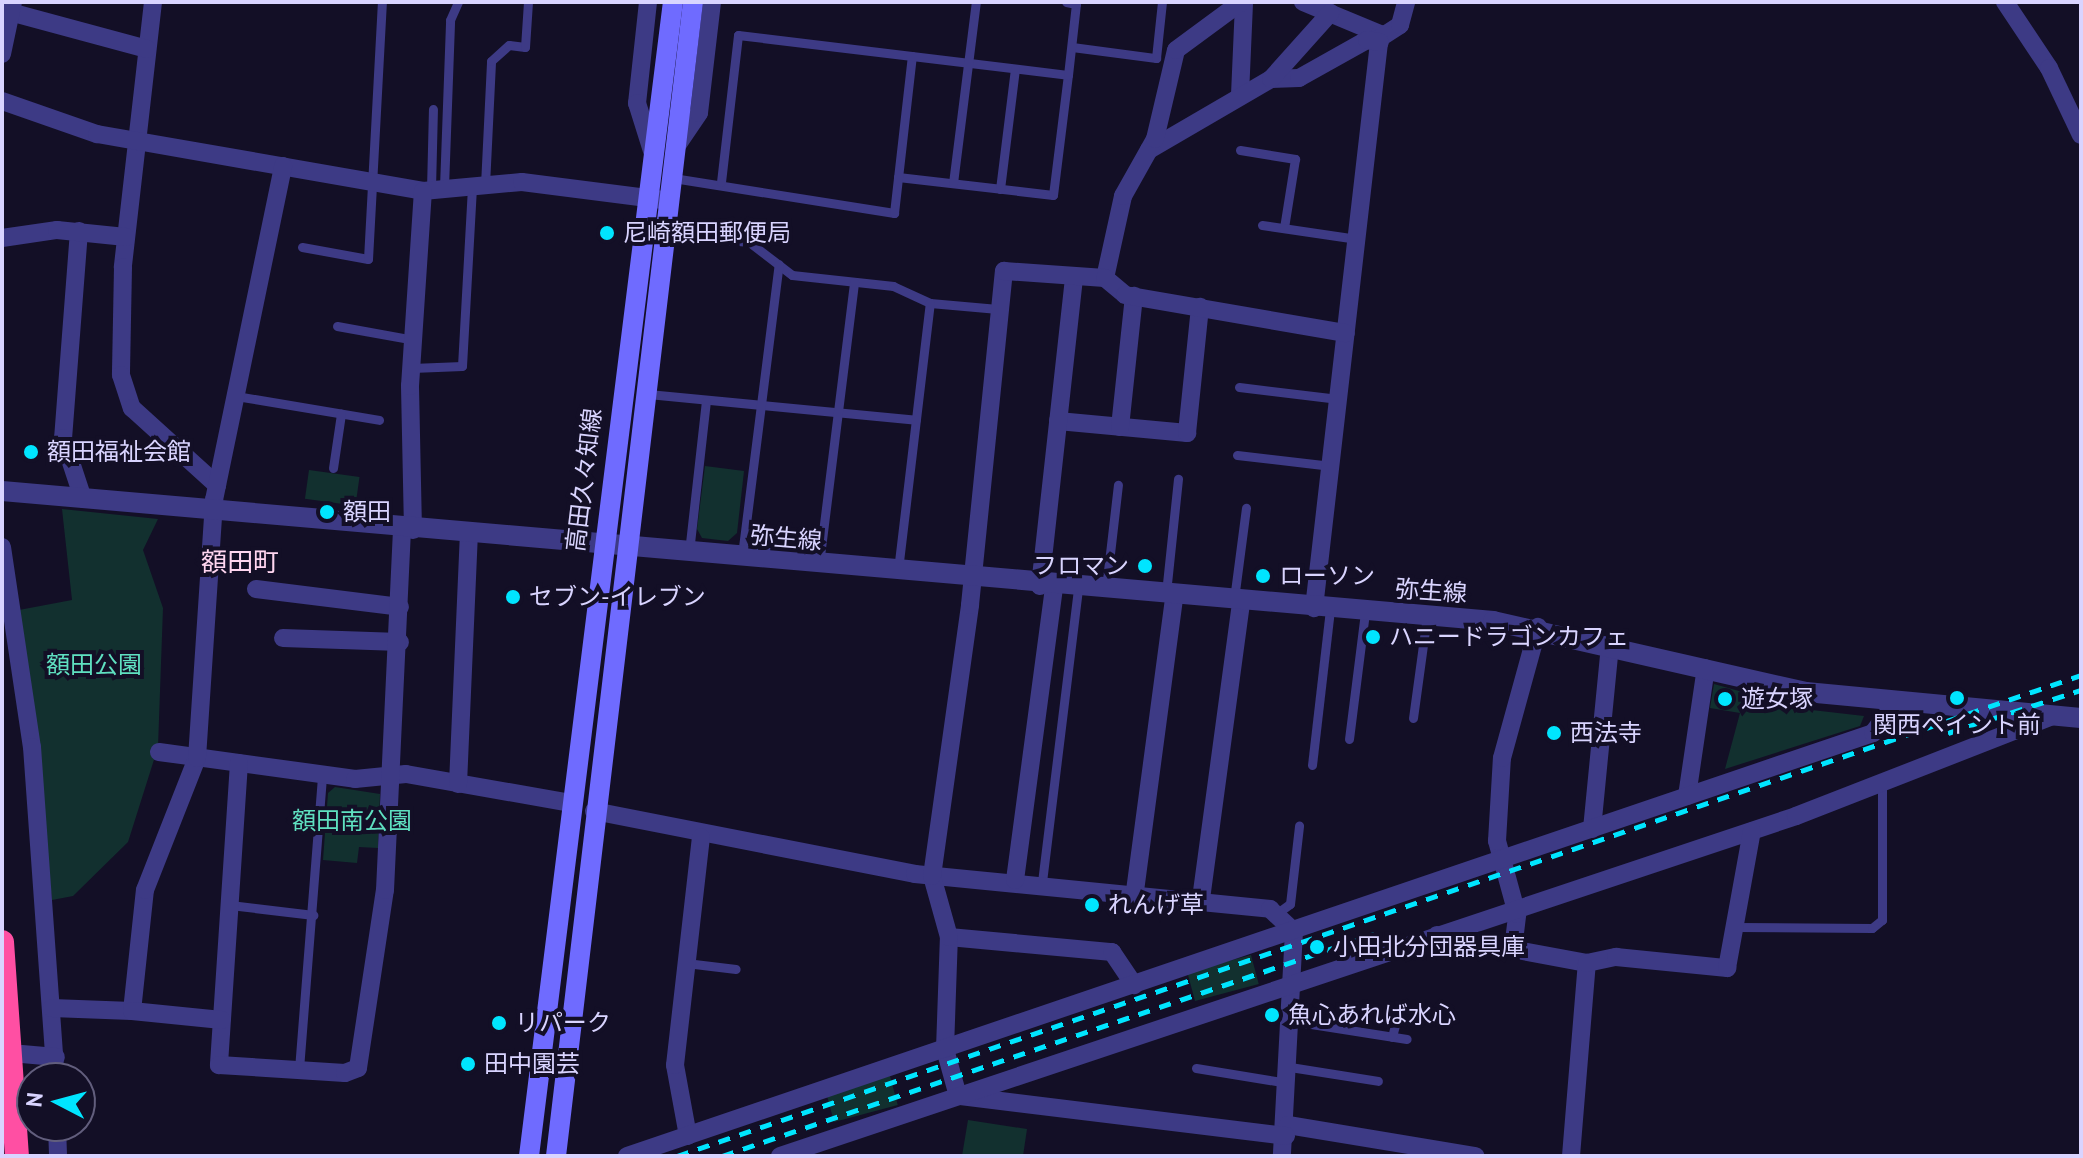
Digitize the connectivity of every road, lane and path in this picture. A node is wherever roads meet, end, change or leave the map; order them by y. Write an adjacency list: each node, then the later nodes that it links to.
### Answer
1 (153, 2): 21 (street)
2 (382, 2): 39 (lane)
3 (458, 2): 43 (lane)
4 (528, 2): 42 (lane)
5 (648, 2): 35 (street)
6 (673, 2): 35 (main road, 高田久々知線)
7 (693, 2): 35 (main road, 高田久々知線)
8 (712, 2): 35 (street)
9 (976, 2): 24 (lane)
10 (1066, 2): 20 (lane)
11 (1162, 2): 20 (lane)
12 (1243, 2): 28 (street); 33 (street)
13 (1303, 2): 17 (street)
14 (1406, 2): 19 (street)
15 (2005, 2): 31 (street)
16 (11, 7): 18 (street); 21 (street)
17 (1337, 10): 19 (street); 27 (street)
18 (4, 31): 22 (street)
19 (1380, 40): 27 (street); 53 (street)
20 (1072, 47): 26 (lane)
21 (147, 49): 32 (street)
22 (2, 54)
23 (912, 56): 24 (lane); 37 (lane); 40 (lane)
24 (969, 63): 25 (lane); 41 (lane)
25 (1015, 69): 26 (lane); 44 (lane)
26 (1068, 75): 44 (lane)
27 (1271, 79): 28 (street)
28 (1240, 95): 33 (street)
29 (2, 101): 32 (street)
30 (433, 109): 43 (lane)
31 (2081, 135)
32 (141, 143): 36 (street); 51 (street)
33 (1149, 150): 56 (street)
34 (1240, 150): 48 (lane)
35 (662, 152): 38 (main road, 高田久々知線); 45 (main road, 高田久々知線)
36 (283, 166): 39 (street); 69 (street)
37 (898, 177): 40 (lane); 41 (lane)
38 (670, 178): 40 (lane); 46 (main road, 高田久々知線)
39 (373, 182): 43 (street); 54 (lane)
40 (721, 182)
41 (953, 183): 44 (lane)
42 (479, 185): 43 (street); 45 (street); 66 (lane)
43 (433, 189): 65 (street)
44 (1000, 189)
45 (646, 200): 46 (street); 92 (main road, 高田久々知線)
46 (667, 200): 50 (main road, 高田久々知線)
47 (1262, 225): 48 (lane)
48 (1284, 228): 53 (lane)
49 (79, 231): 51 (street); 52 (street); 86 (street)
50 (663, 234): 55 (lane); 68 (main road, 高田久々知線)
51 (126, 237): 83 (street)
52 (2, 238)
53 (1357, 239): 64 (street)
54 (302, 247)
55 (779, 264): 58 (lane); 72 (lane)
56 (1105, 278): 57 (street); 59 (street)
57 (1074, 279): 62 (street); 77 (street)
58 (854, 282): 60 (lane); 73 (lane)
59 (1134, 296): 61 (street); 78 (street)
60 (930, 303): 62 (lane); 76 (lane)
61 (1200, 307): 64 (street); 78 (street)
62 (998, 309): 98 (street)
63 (337, 326): 65 (lane)
64 (1346, 333): 70 (street)
65 (414, 340): 66 (street)
66 (412, 368): 89 (street)
67 (1239, 387): 70 (lane)
68 (644, 393): 71 (lane); 93 (main road, 高田久々知線)
69 (236, 396): 74 (lane); 83 (street)
70 (1338, 399): 80 (street)
71 (706, 401): 72 (lane); 94 (lane)
72 (763, 402): 73 (lane); 95 (lane)
73 (838, 412): 76 (lane); 96 (lane)
74 (341, 414): 75 (lane); 81 (lane)
75 (379, 420)
76 (916, 420): 97 (lane)
77 (1058, 421): 78 (street); 99 (street)
78 (1120, 427)
79 (1237, 455): 80 (lane)
80 (1331, 466): 106 (street)
81 (333, 468)
82 (1178, 479): 103 (lane)
83 (217, 485): 88 (street)
84 (1118, 485): 102 (lane)
85 (2, 491): 86 (street, 弥生線)
86 (83, 499): 88 (street, 弥生線)
87 (1246, 508): 104 (lane)
88 (214, 511): 89 (street, 弥生線); 120 (street)
89 (407, 529): 90 (street, 弥生線); 105 (street)
90 (469, 535): 92 (street, 弥生線); 125 (street)
91 (2, 547): 155 (street)
92 (601, 549): 93 (street, 弥生線); 128 (main road, 高田久々知線)
93 (627, 551): 94 (street, 弥生線); 129 (main road, 高田久々知線)
94 (688, 556): 95 (street, 弥生線)
95 (742, 560): 96 (street, 弥生線)
96 (819, 567): 97 (street, 弥生線)
97 (897, 574): 98 (street, 弥生線)
98 (970, 580): 99 (street, 弥生線); 135 (street)
99 (1047, 587): 101 (street, 弥生線); 136 (street)
100 (256, 589): 105 (street)
101 (1078, 589): 102 (street, 弥生線); 137 (lane)
102 (1106, 592): 103 (street, 弥生線)
103 (1170, 597): 104 (street, 弥生線); 138 (street)
104 (1237, 603): 106 (street, 弥生線); 139 (street)
105 (400, 607): 111 (street)
106 (1322, 609): 107 (street, 弥生線); 122 (lane)
107 (1365, 612): 108 (street, 弥生線); 118 (lane)
108 (1427, 616): 109 (street, 弥生線); 116 (lane)
109 (1538, 627): 112 (street, 弥生線); 134 (street)
110 (283, 638): 111 (street)
111 (400, 642): 124 (street)
112 (1610, 644): 113 (street, 弥生線); 131 (street)
113 (1706, 668): 114 (street, 弥生線); 127 (street)
114 (1897, 701): 115 (street, 弥生線); 127 (street)
115 (2050, 717): 117 (street, 弥生線); 126 (street)
116 (1413, 718)
117 (2081, 718)
118 (1349, 739)
119 (159, 752): 120 (street)
120 (197, 758): 121 (street); 156 (street)
121 (239, 763): 123 (street); 140 (street)
122 (1312, 765)
123 (322, 775): 124 (street); 143 (lane)
124 (386, 777): 125 (street); 167 (street)
125 (458, 784): 128 (street)
126 (1882, 784): 132 (street); 144 (lane)
127 (1687, 796): 131 (street)
128 (571, 803): 174 (main road, 高田久々知線)
129 (594, 811): 133 (street); 175 (main road, 高田久々知線)
130 (1299, 826): 142 (lane)
131 (1592, 829): 134 (street)
132 (1752, 831): 141 (street); 144 (street)
133 (701, 837): 135 (street); 150 (street)
134 (1499, 861): 141 (street); 145 (street)
135 (932, 876): 136 (street); 147 (street)
136 (1015, 880): 137 (street)
137 (1042, 882): 138 (street)
138 (1135, 891): 139 (street)
139 (1201, 899): 142 (street)
140 (230, 905): 143 (lane); 157 (street)
141 (1514, 908): 146 (street); 149 (street)
142 (1276, 914): 145 (street)
143 (313, 915): 167 (lane)
144 (1736, 927): 151 (street)
145 (1294, 931): 153 (street); 154 (street)
146 (1435, 934): 149 (street); 154 (street)
147 (949, 937): 153 (street); 162 (street)
148 (2, 942): 173 (highway)
149 (1513, 949): 151 (street)
150 (686, 963): 152 (lane); 172 (street)
151 (1587, 963): 180 (street)
152 (736, 969)
153 (1134, 985): 162 (street)
154 (1288, 986): 158 (street); 170 (street)
155 (52, 1008): 156 (street); 164 (street)
156 (132, 1011): 157 (street)
157 (222, 1020): 167 (street)
158 (1292, 1021): 160 (lane); 168 (street)
159 (1395, 1025): 160 (lane)
160 (1392, 1037): 161 (lane)
161 (1407, 1039)
162 (945, 1049): 170 (street); 172 (street)
163 (22, 1054): 164 (street)
164 (56, 1057): 165 (street)
165 (56, 1062)
166 (1196, 1068): 168 (lane)
167 (299, 1069)
168 (1290, 1075): 169 (lane); 171 (street)
169 (1378, 1081)
170 (958, 1096): 171 (street); 177 (street)
171 (1287, 1130): 178 (street); 179 (street)
172 (688, 1136): 176 (street)
173 (17, 1156)
174 (529, 1156)
175 (556, 1156)
176 (627, 1156)
177 (780, 1156)
178 (1282, 1156)
179 (1475, 1156)
180 (1571, 1156)

